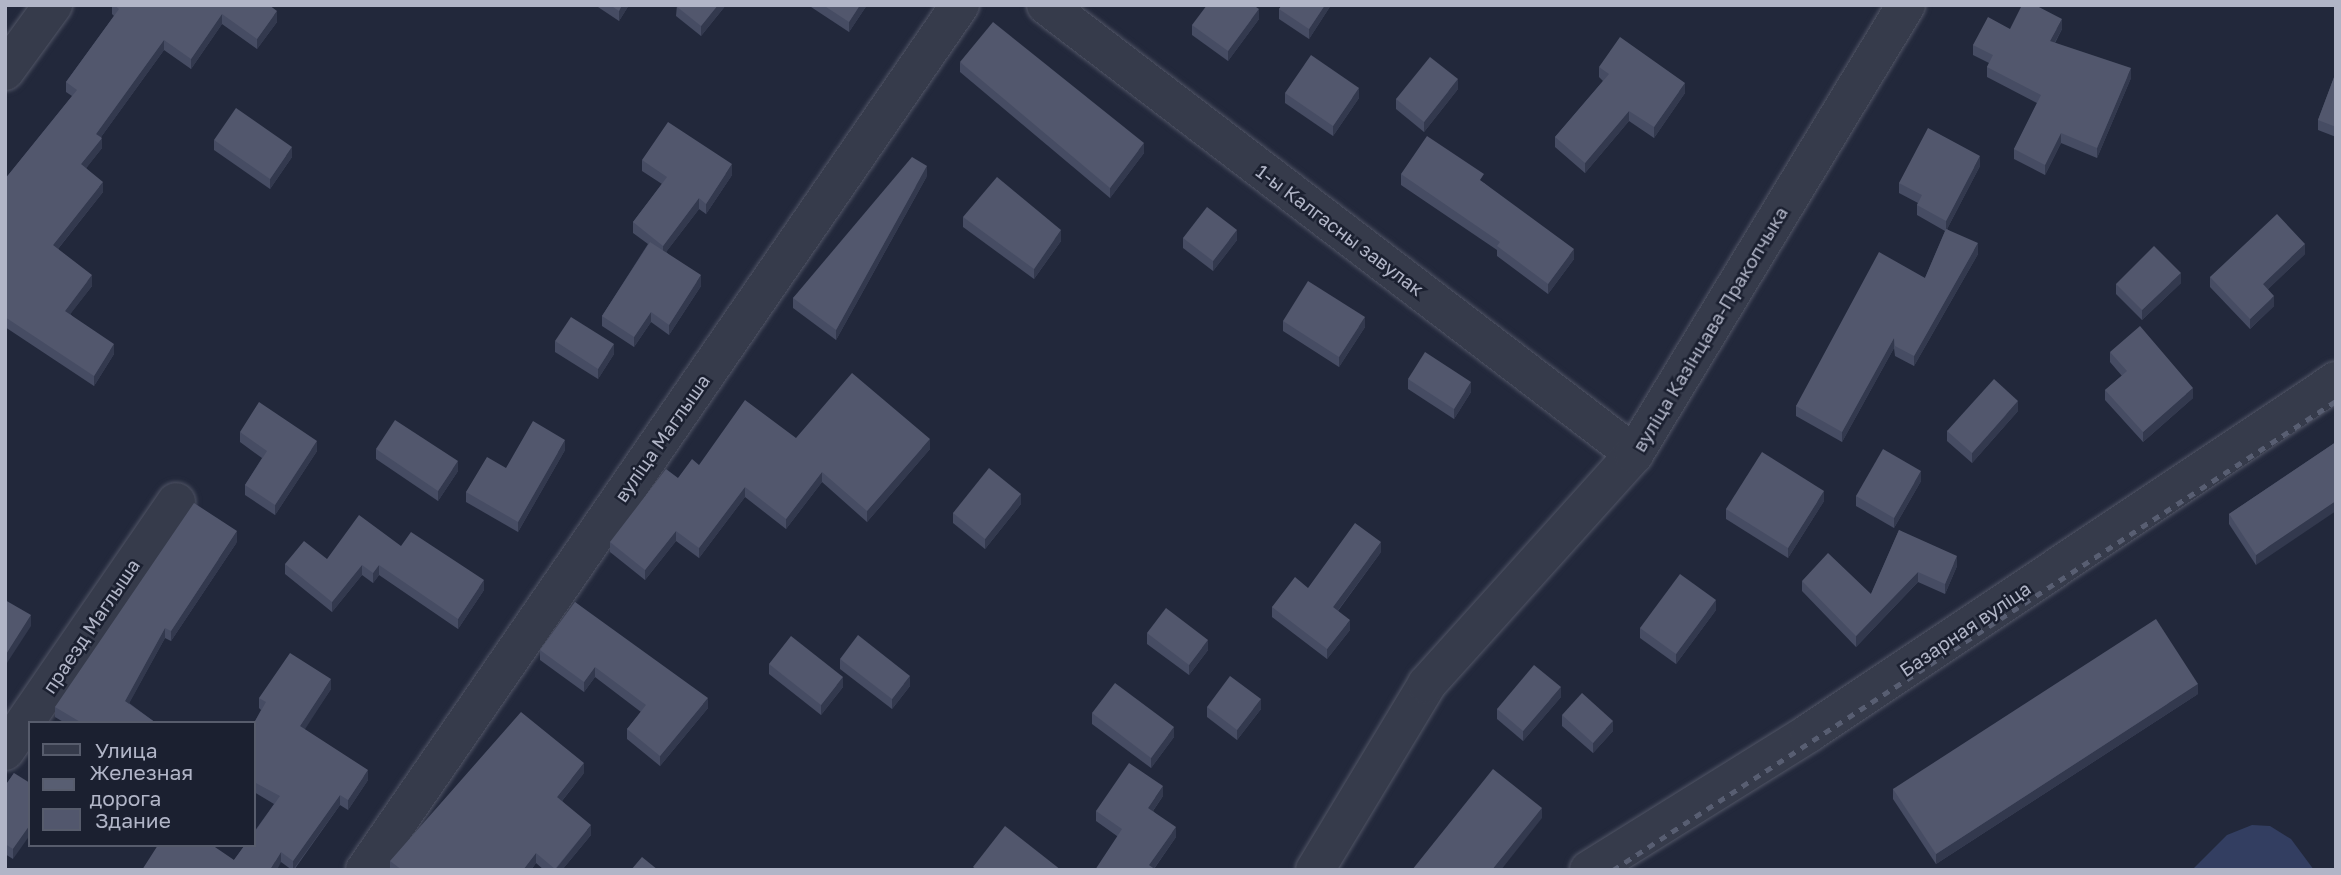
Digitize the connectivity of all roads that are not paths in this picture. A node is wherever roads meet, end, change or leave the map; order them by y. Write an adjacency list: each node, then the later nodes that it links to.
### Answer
1 (53, 5): 5 (street)
2 (960, 5): 10 (street, вуліца Маглыша)
3 (1046, 5): 7 (street, 1-ы Калгасны завулак)
4 (1906, 5): 7 (street, вуліца Казінцава-Пракопчыка)
5 (5, 71)
6 (2336, 381): 12 (street, Базарная вуліца)
7 (1634, 454): 11 (street, вуліца Казінцава-Пракопчыка)
8 (176, 502): 9 (street, праезд Маглыша)
9 (5, 751)
10 (365, 870)
11 (1315, 870)
12 (1589, 870)

